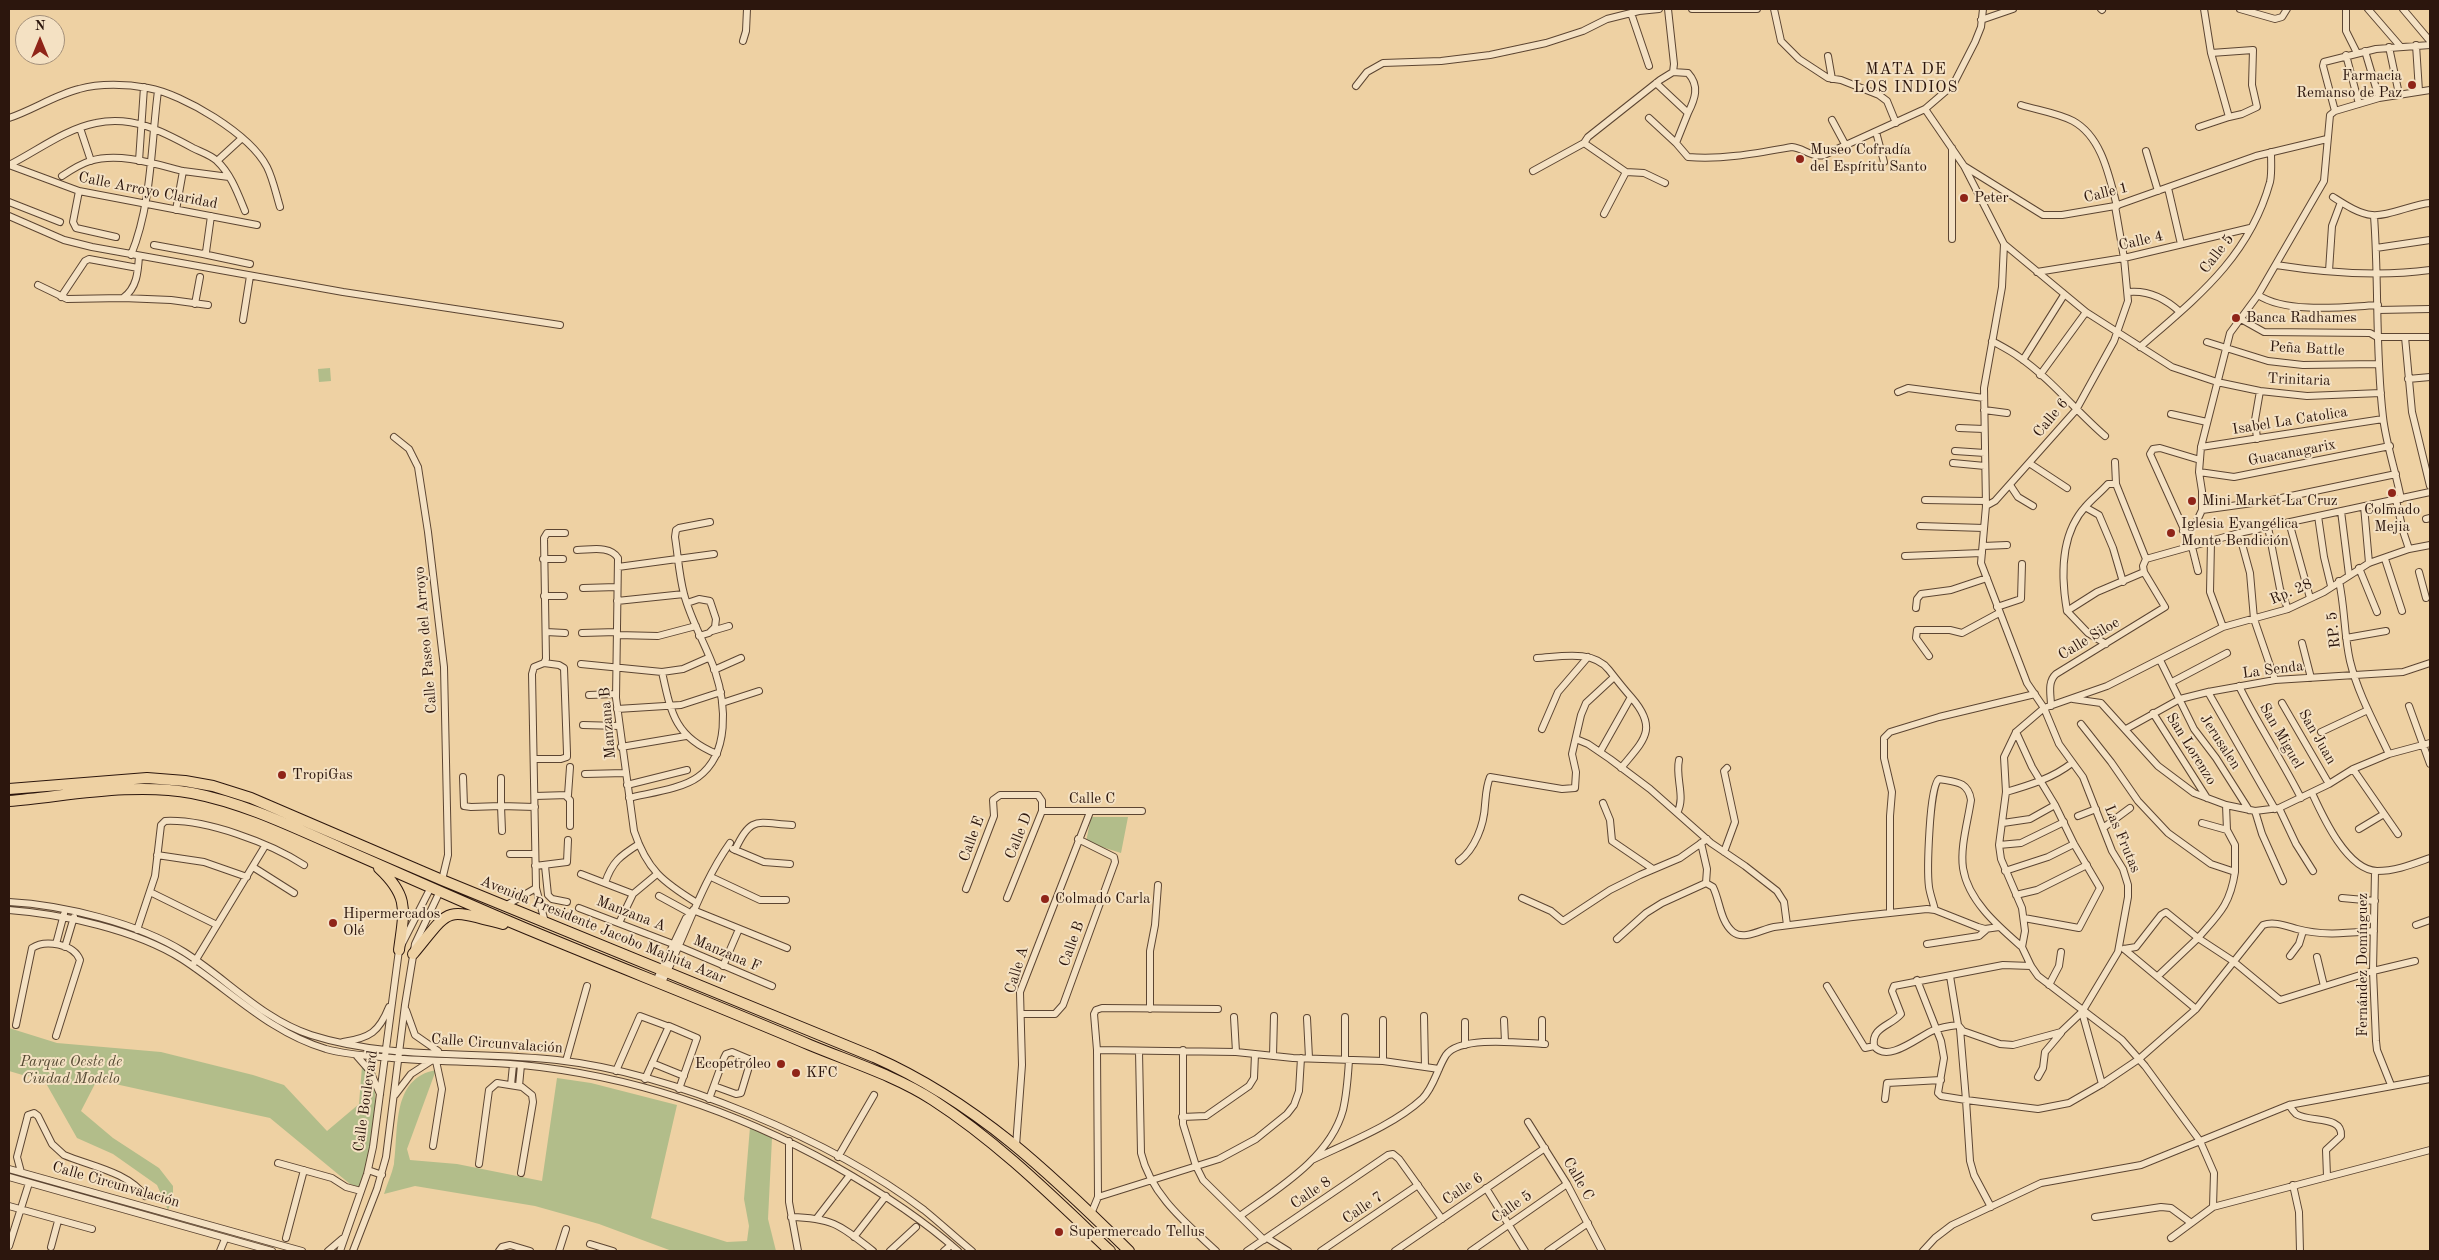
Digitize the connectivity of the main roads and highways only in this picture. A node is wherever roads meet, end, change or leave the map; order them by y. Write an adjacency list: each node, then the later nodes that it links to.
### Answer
1 (9, 789): 8 (main road, Avenida Presidente Jacobo Majluta Azar)
2 (9, 801): 3 (main road, Avenida Presidente Jacobo Majluta Azar)
3 (373, 862): 4 (main road, Avenida Presidente Jacobo Majluta Azar); 5 (main road)
4 (529, 930): 6 (main road); 7 (main road, Avenida Presidente Jacobo Majluta Azar)
5 (399, 950)
6 (413, 954)
7 (1110, 1251)
8 (1128, 1251)

